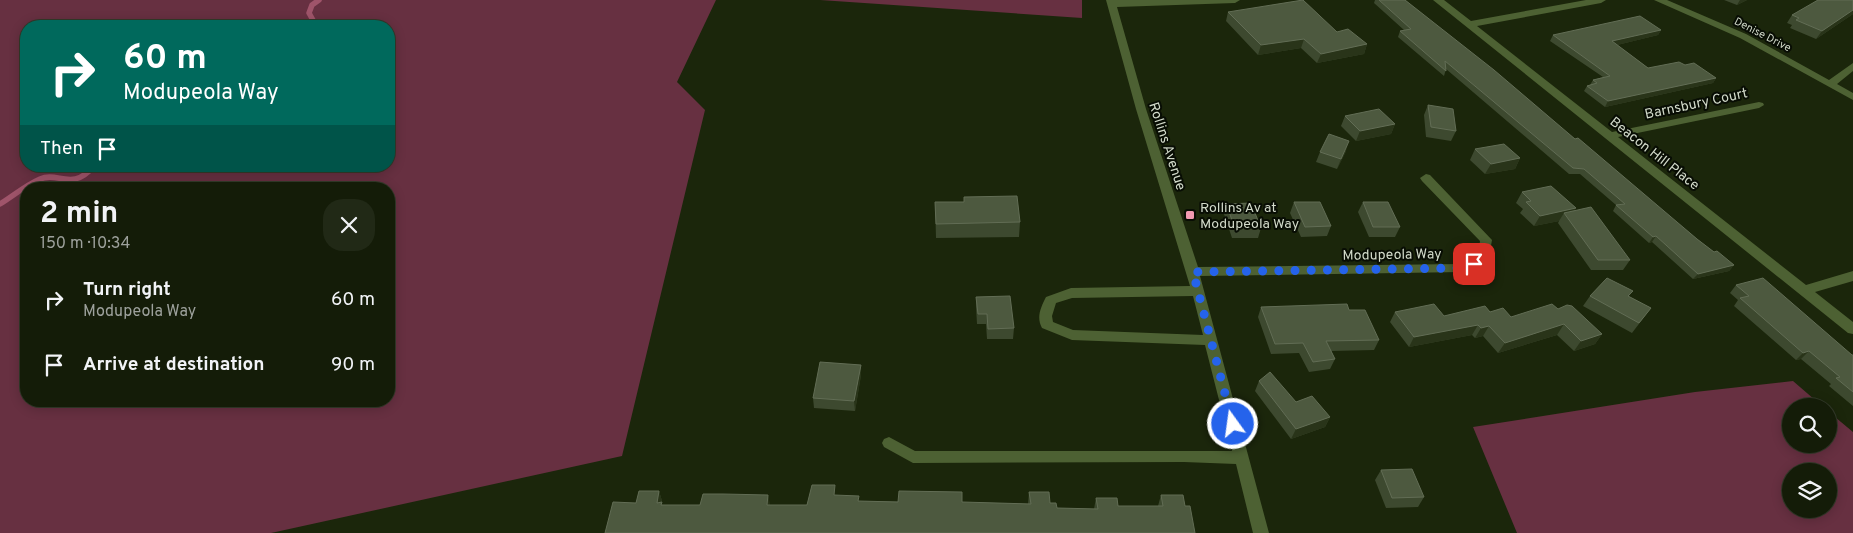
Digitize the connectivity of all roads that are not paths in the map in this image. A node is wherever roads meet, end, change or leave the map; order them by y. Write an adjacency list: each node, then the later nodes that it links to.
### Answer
1 (1235, 0): 5 (street)
2 (1438, 0): 6 (street, Beacon Hill Place)
3 (1601, 0): 6 (street)
4 (1659, 0): 8 (street, Denise Drive)
5 (1111, 2): 13 (street, Rollins Avenue)
6 (1471, 24): 11 (street, Beacon Hill Place)
7 (1853, 66): 8 (street)
8 (1831, 83): 9 (street, Denise Drive)
9 (1853, 97)
10 (1759, 105): 11 (street, Barnsbury Court)
11 (1609, 136): 15 (street, Beacon Hill Place)
12 (1426, 178): 13 (street, Modupeola Way)
13 (1193, 272): 16 (street, Rollins Avenue)
14 (1853, 276): 15 (street)
15 (1805, 290): 17 (street, Beacon Hill Place)
16 (1198, 291): 18 (street, Rollins Avenue); 18 (street)
17 (1853, 329)
18 (1212, 340): 20 (street, Rollins Avenue)
19 (889, 443): 20 (street)
20 (1242, 458): 21 (street, Rollins Avenue)
21 (1261, 533)

